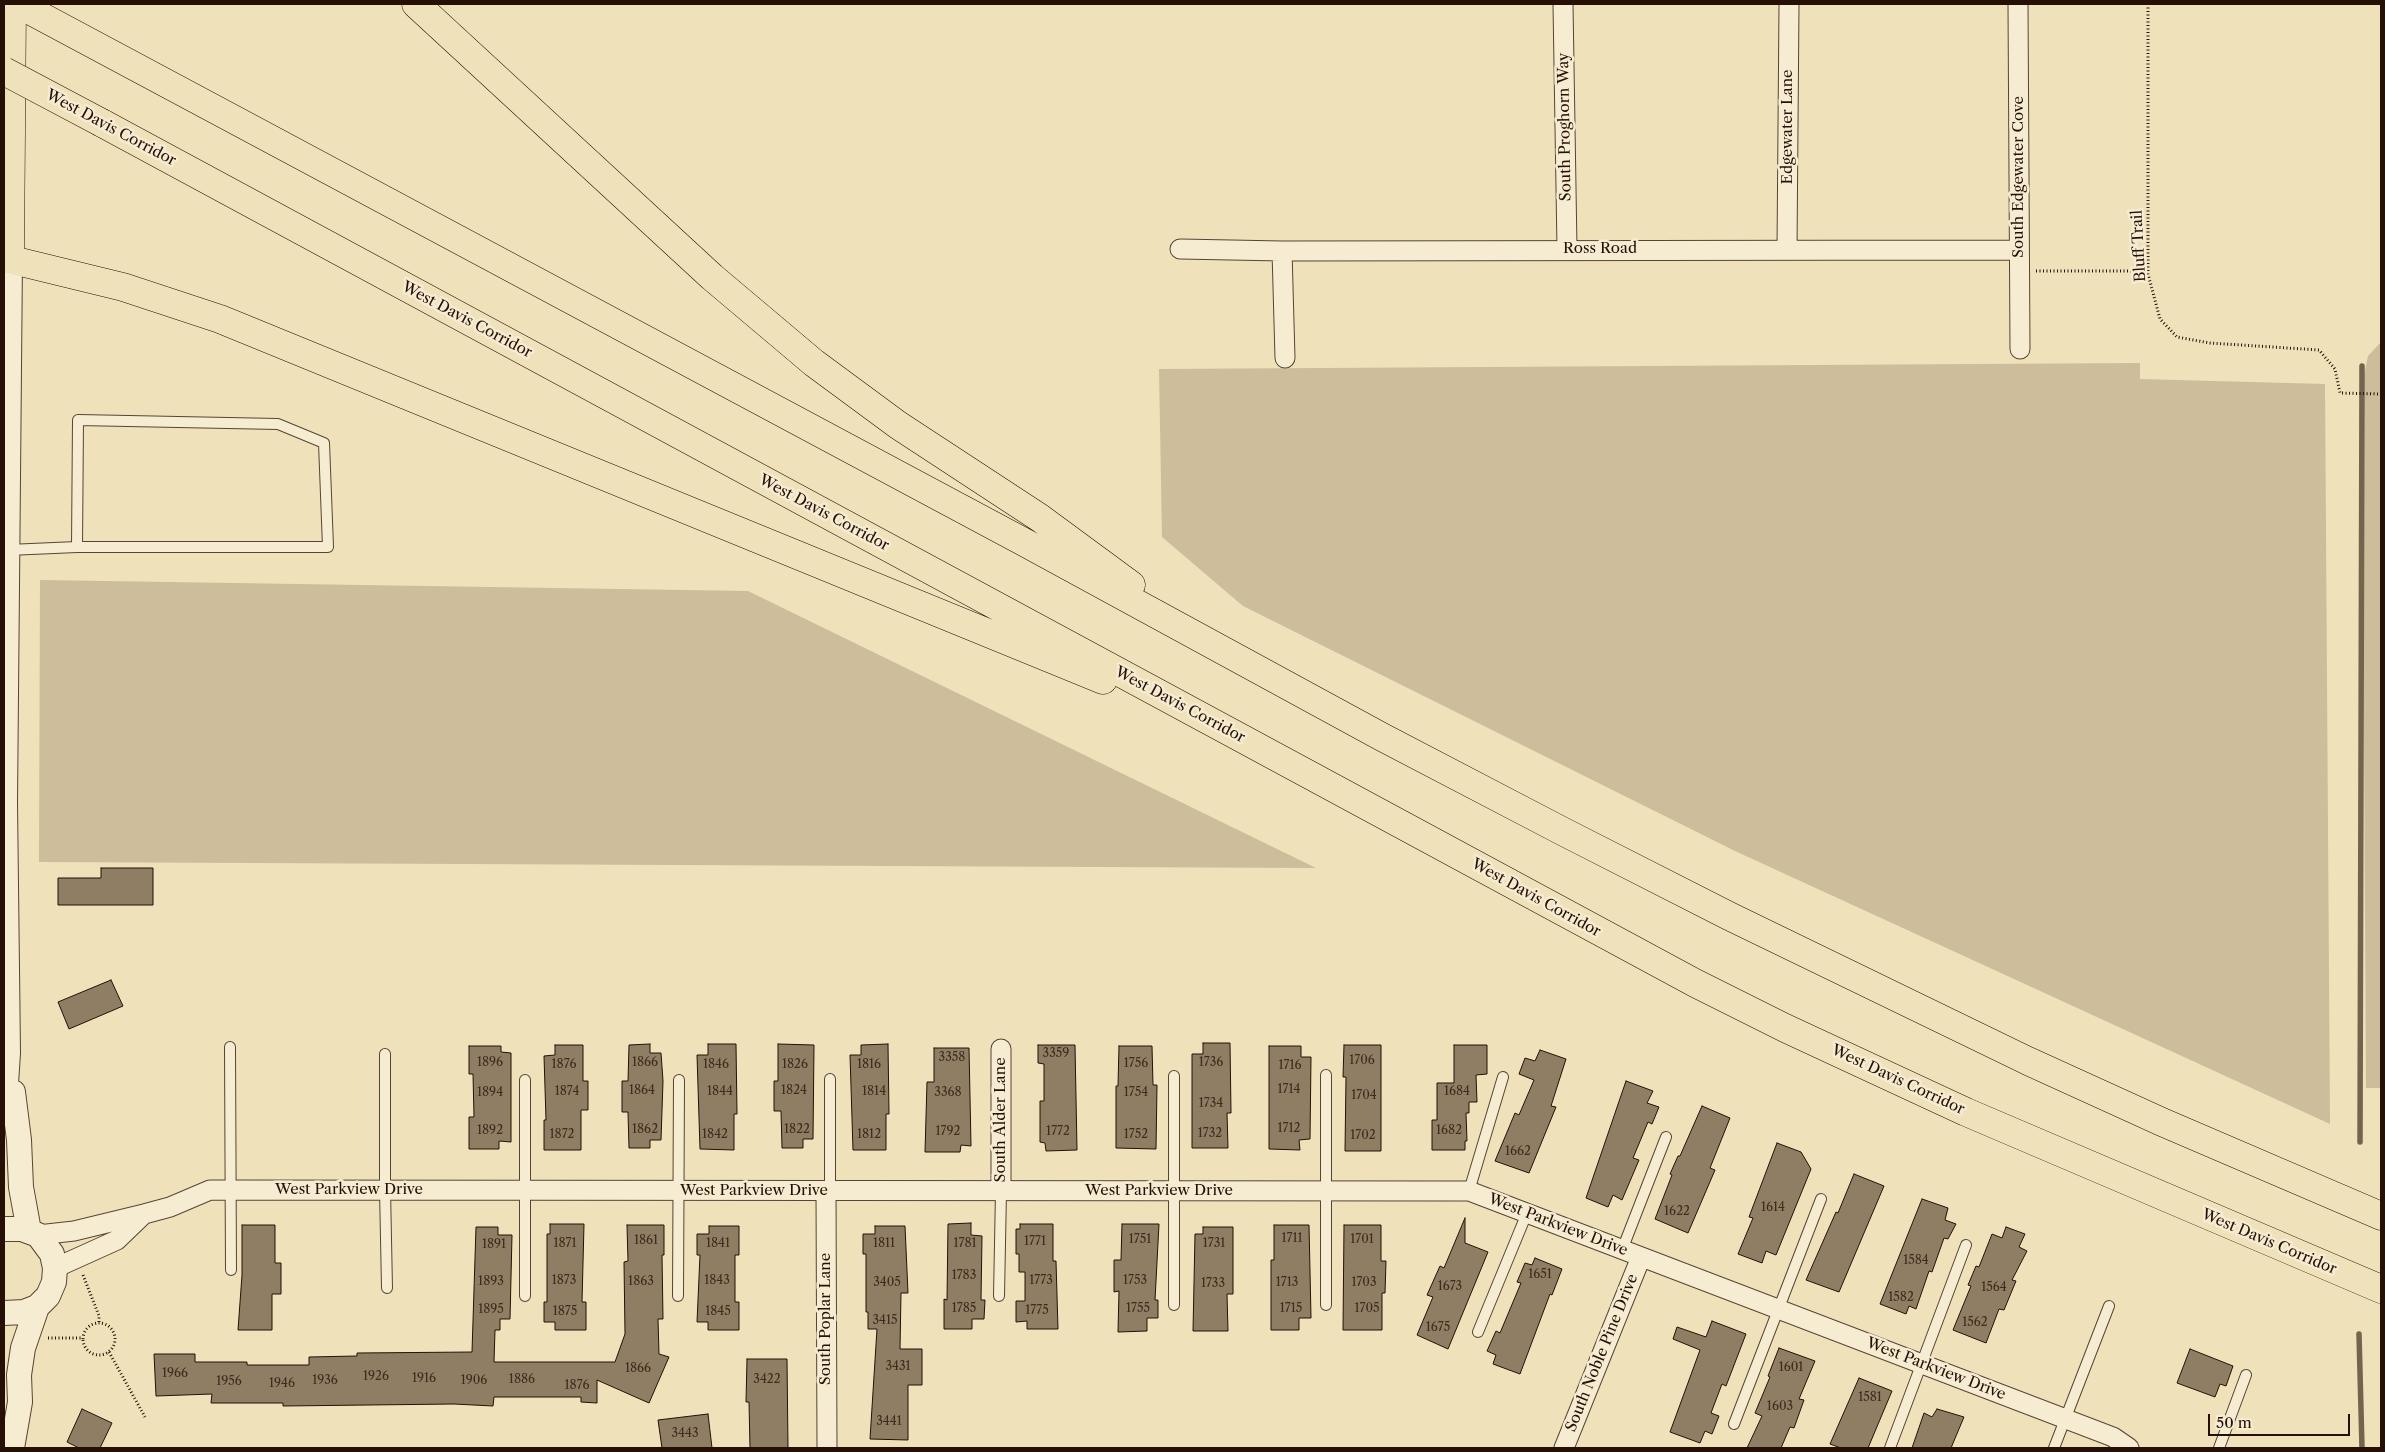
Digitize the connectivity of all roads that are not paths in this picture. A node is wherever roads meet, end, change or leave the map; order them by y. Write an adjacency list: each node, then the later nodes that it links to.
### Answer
1 (12, 4): 13 (main road)
2 (18, 4): 18 (main road)
3 (416, 4): 18 (main road)
4 (1563, 4): 9 (street, South Proghorn Way)
5 (1789, 4): 10 (street, Edgewater Lane)
6 (2018, 4): 11 (street, South Edgewater Cove)
7 (4, 70): 19 (main road, West Davis Corridor, bridge)
8 (1180, 249): 12 (street, Ross Road)
9 (1567, 249): 10 (street, Ross Road); 12 (street, Ross Road)
10 (1787, 250): 11 (street, Ross Road)
11 (2019, 250): 14 (street, South Edgewater Cove)
12 (1282, 251): 15 (street)
13 (7, 259): 17 (street); 19 (main road)
14 (2020, 349)
15 (1285, 358)
16 (77, 547): 16 (lane); 17 (lane)
17 (8, 550): 20 (street)
18 (1202, 639): 45 (main road)
19 (1214, 724): 54 (main road, West Davis Corridor)
20 (4, 802): 23 (street)
21 (230, 1047): 34 (lane)
22 (1001, 1050): 38 (street, South Alder Lane)
23 (8, 1053): 31 (street); 47 (street)
24 (386, 1054): 33 (lane)
25 (1326, 1075): 40 (lane)
26 (1174, 1076): 39 (lane)
27 (1503, 1077): 41 (lane)
28 (830, 1079): 37 (lane)
29 (525, 1080): 35 (lane)
30 (679, 1080): 36 (lane)
31 (4, 1114)
32 (1666, 1138): 49 (lane)
33 (384, 1189): 34 (street, West Parkview Drive); 35 (street, West Parkview Drive); 53 (lane)
34 (229, 1190): 44 (street, West Parkview Drive); 52 (lane)
35 (525, 1191): 36 (street, West Parkview Drive); 55 (lane)
36 (678, 1191): 37 (street, West Parkview Drive); 56 (lane)
37 (828, 1191): 38 (street, West Parkview Drive); 71 (street, South Poplar Lane)
38 (1001, 1191): 39 (street, West Parkview Drive); 57 (lane)
39 (1174, 1191): 40 (street, West Parkview Drive); 58 (lane)
40 (1326, 1191): 41 (street, West Parkview Drive); 59 (lane)
41 (1469, 1191): 43 (street, West Parkview Drive)
42 (1821, 1199): 62 (lane)
43 (1527, 1213): 49 (street, West Parkview Drive); 64 (lane)
44 (144, 1214): 47 (street, West Parkview Drive); 51 (street, West Parkview Drive)
45 (2381, 1216)
46 (4, 1229): 47 (street)
47 (33, 1233): 51 (street)
48 (1966, 1245): 65 (lane)
49 (1622, 1250): 50 (street, West Parkview Drive)
50 (1641, 1257): 62 (street, West Parkview Drive); 72 (street, South Noble Pine Drive)
51 (56, 1268): 61 (street)
52 (230, 1270)
53 (387, 1288)
54 (2381, 1289)
55 (525, 1296)
56 (678, 1296)
57 (999, 1296)
58 (1174, 1305)
59 (1326, 1305)
60 (2110, 1306): 68 (lane)
61 (37, 1307): 63 (street); 70 (street)
62 (1778, 1310): 65 (street, West Parkview Drive); 69 (lane)
63 (4, 1313)
64 (1478, 1332)
65 (1923, 1364): 68 (street, West Parkview Drive); 73 (lane)
66 (2246, 1375): 76 (lane)
67 (4, 1406): 70 (street)
68 (2065, 1419): 74 (lane); 75 (street, West Parkview Drive)
69 (1734, 1424)
70 (12, 1445)
71 (827, 1448)
72 (1564, 1448)
73 (1890, 1448)
74 (2054, 1448)
75 (2129, 1448)
76 (2219, 1448)

